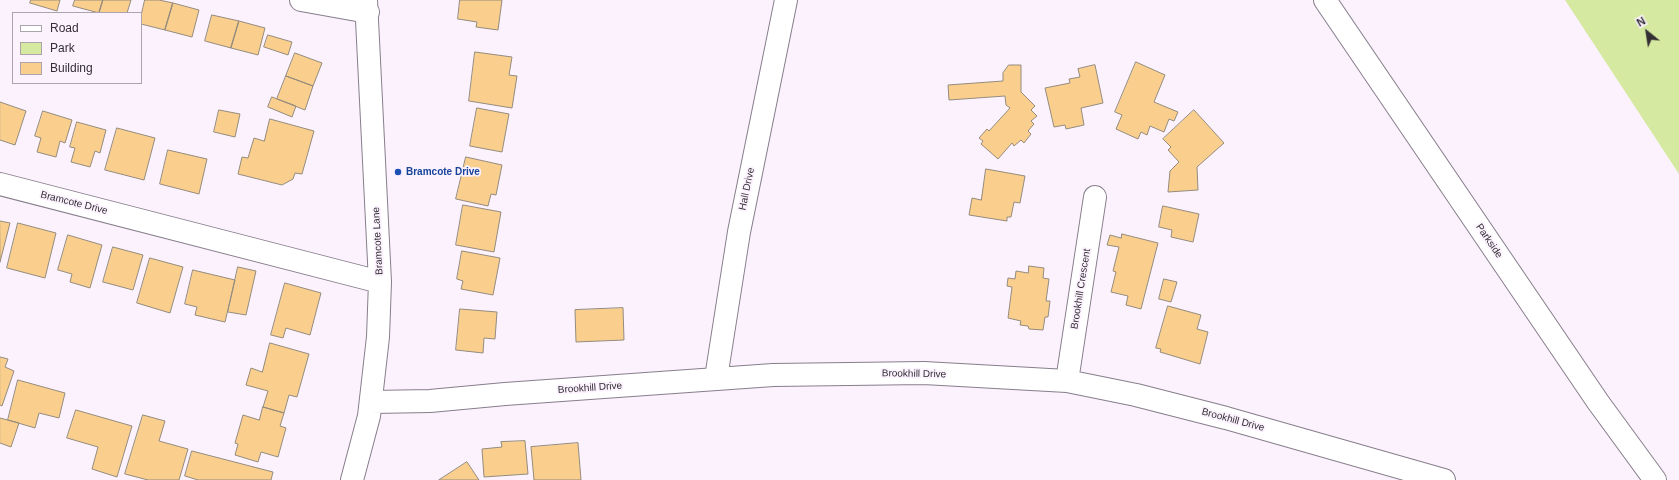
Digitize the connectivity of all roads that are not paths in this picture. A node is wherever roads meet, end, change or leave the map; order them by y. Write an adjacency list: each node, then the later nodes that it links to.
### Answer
1 (301, 0): 4 (street)
2 (786, 0): 8 (street, Hall Drive)
3 (1325, 0): 13 (street, Parkside)
4 (367, 6): 7 (street, Bramcote Lane)
5 (0, 184): 7 (street, Bramcote Drive)
6 (1095, 197): 9 (street, Brookhill Crescent)
7 (380, 282): 10 (street, Bramcote Lane)
8 (716, 378): 9 (street, Brookhill Drive); 10 (street, Brookhill Drive)
9 (1067, 381): 12 (street, Brookhill Drive)
10 (372, 402): 11 (street, Bramcote Lane)
11 (352, 480)
12 (1444, 480)
13 (1655, 480)

